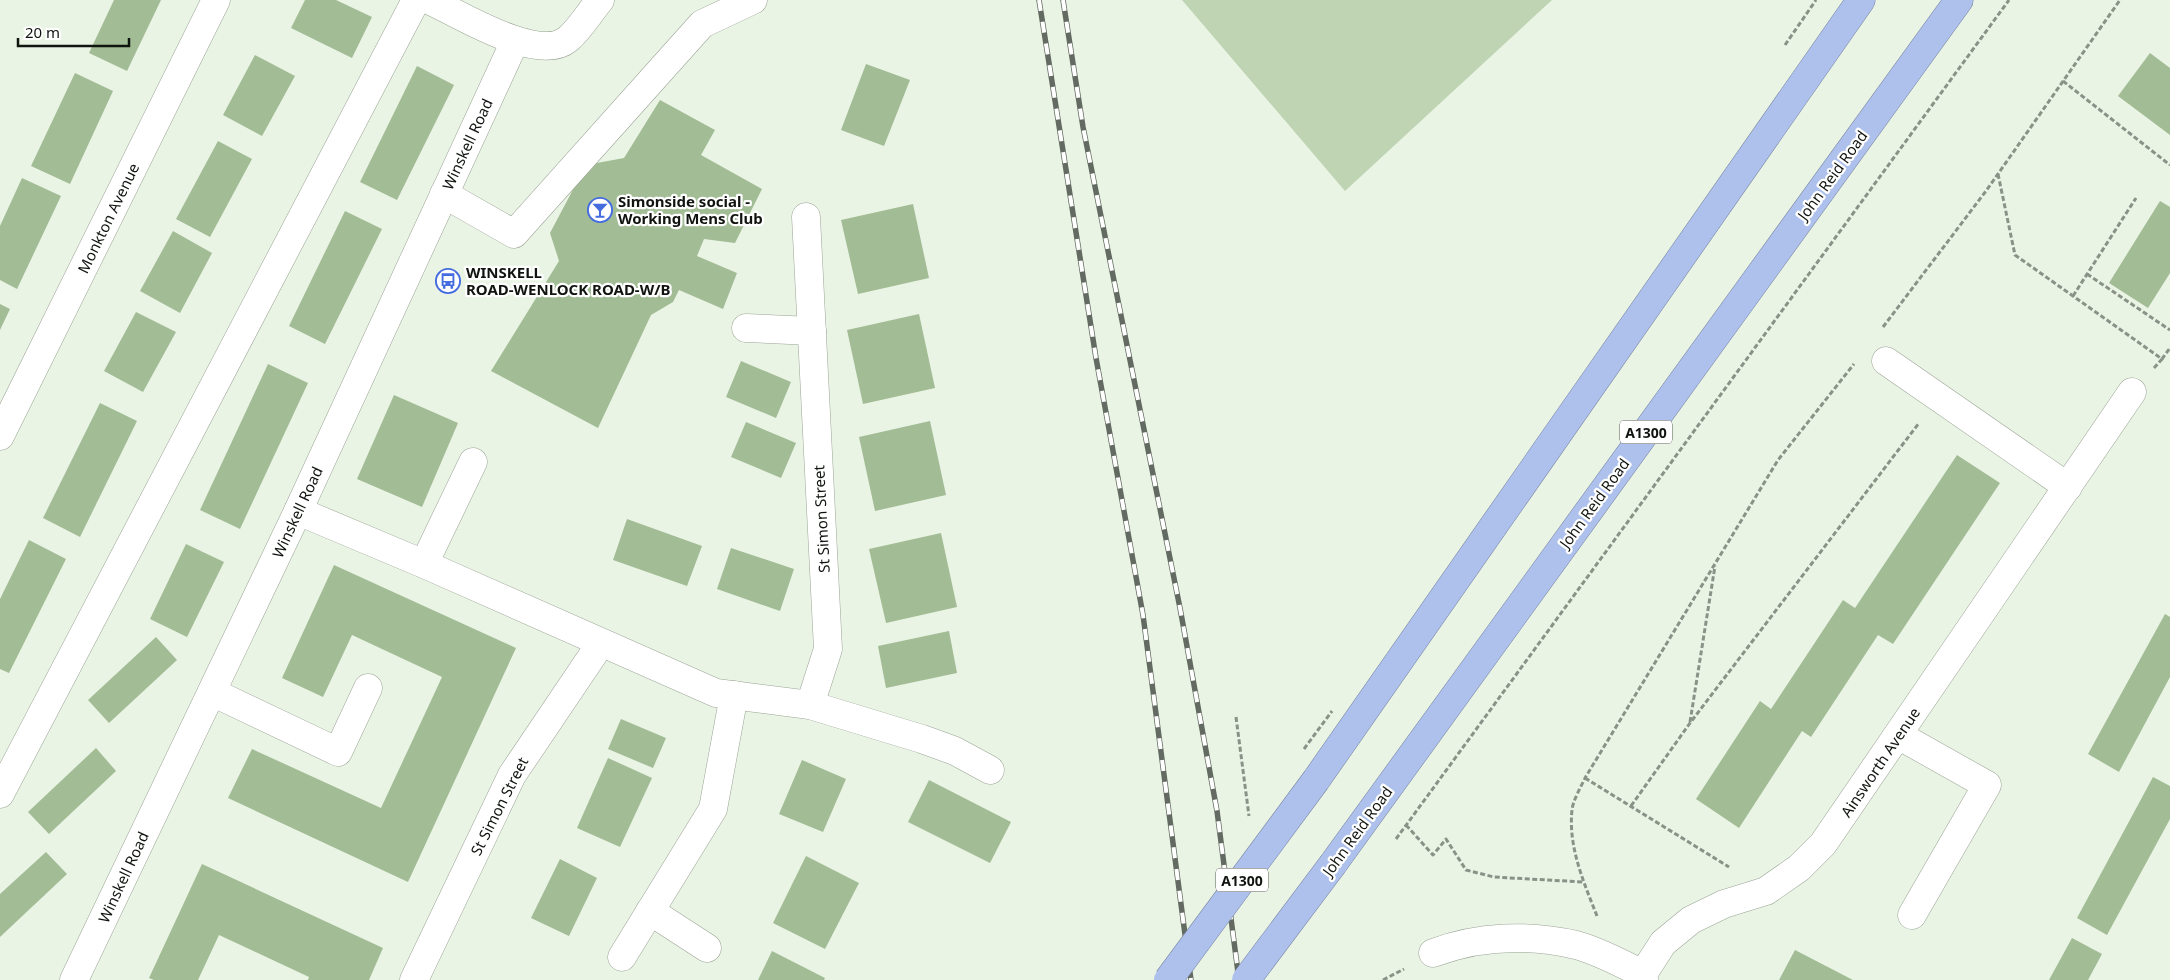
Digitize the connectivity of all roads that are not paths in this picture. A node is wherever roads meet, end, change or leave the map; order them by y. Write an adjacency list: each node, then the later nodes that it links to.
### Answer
1 (216, 0): 15 (street, Monkton Avenue)
2 (416, 0): 27 (street)
3 (429, 0): 8 (street)
4 (600, 0): 8 (street)
5 (753, 0): 9 (street)
6 (1860, 0): 36 (highway, A1300, bridge)
7 (1958, 0): 37 (highway, John Reid Road / A1300, bridge)
8 (515, 41): 9 (street, Winskell Road)
9 (444, 194): 18 (street, Winskell Road)
10 (806, 217): 12 (street, St Simon Street)
11 (746, 328): 12 (street)
12 (812, 331): 24 (street, St Simon Street)
13 (1876, 355): 17 (street)
14 (2132, 392): 17 (street, Ainsworth Avenue)
15 (0, 436)
16 (473, 462): 19 (street)
17 (2068, 487): 25 (street, Ainsworth Avenue)
18 (298, 510): 19 (street); 22 (street, Winskell Road)
19 (424, 564): 20 (street)
20 (601, 643): 23 (street); 35 (street, St Simon Street)
21 (368, 688): 22 (street)
22 (212, 692): 34 (street, Winskell Road)
23 (734, 695): 24 (street); 28 (street)
24 (810, 705): 26 (street)
25 (1898, 735): 29 (street); 33 (street, Ainsworth Avenue)
26 (990, 770)
27 (0, 794)
28 (650, 912): 30 (street); 32 (street)
29 (1912, 915)
30 (707, 948)
31 (1433, 953): 33 (street)
32 (622, 957)
33 (1644, 977)
34 (74, 980)
35 (414, 980)
36 (1168, 980)
37 (1246, 980)

